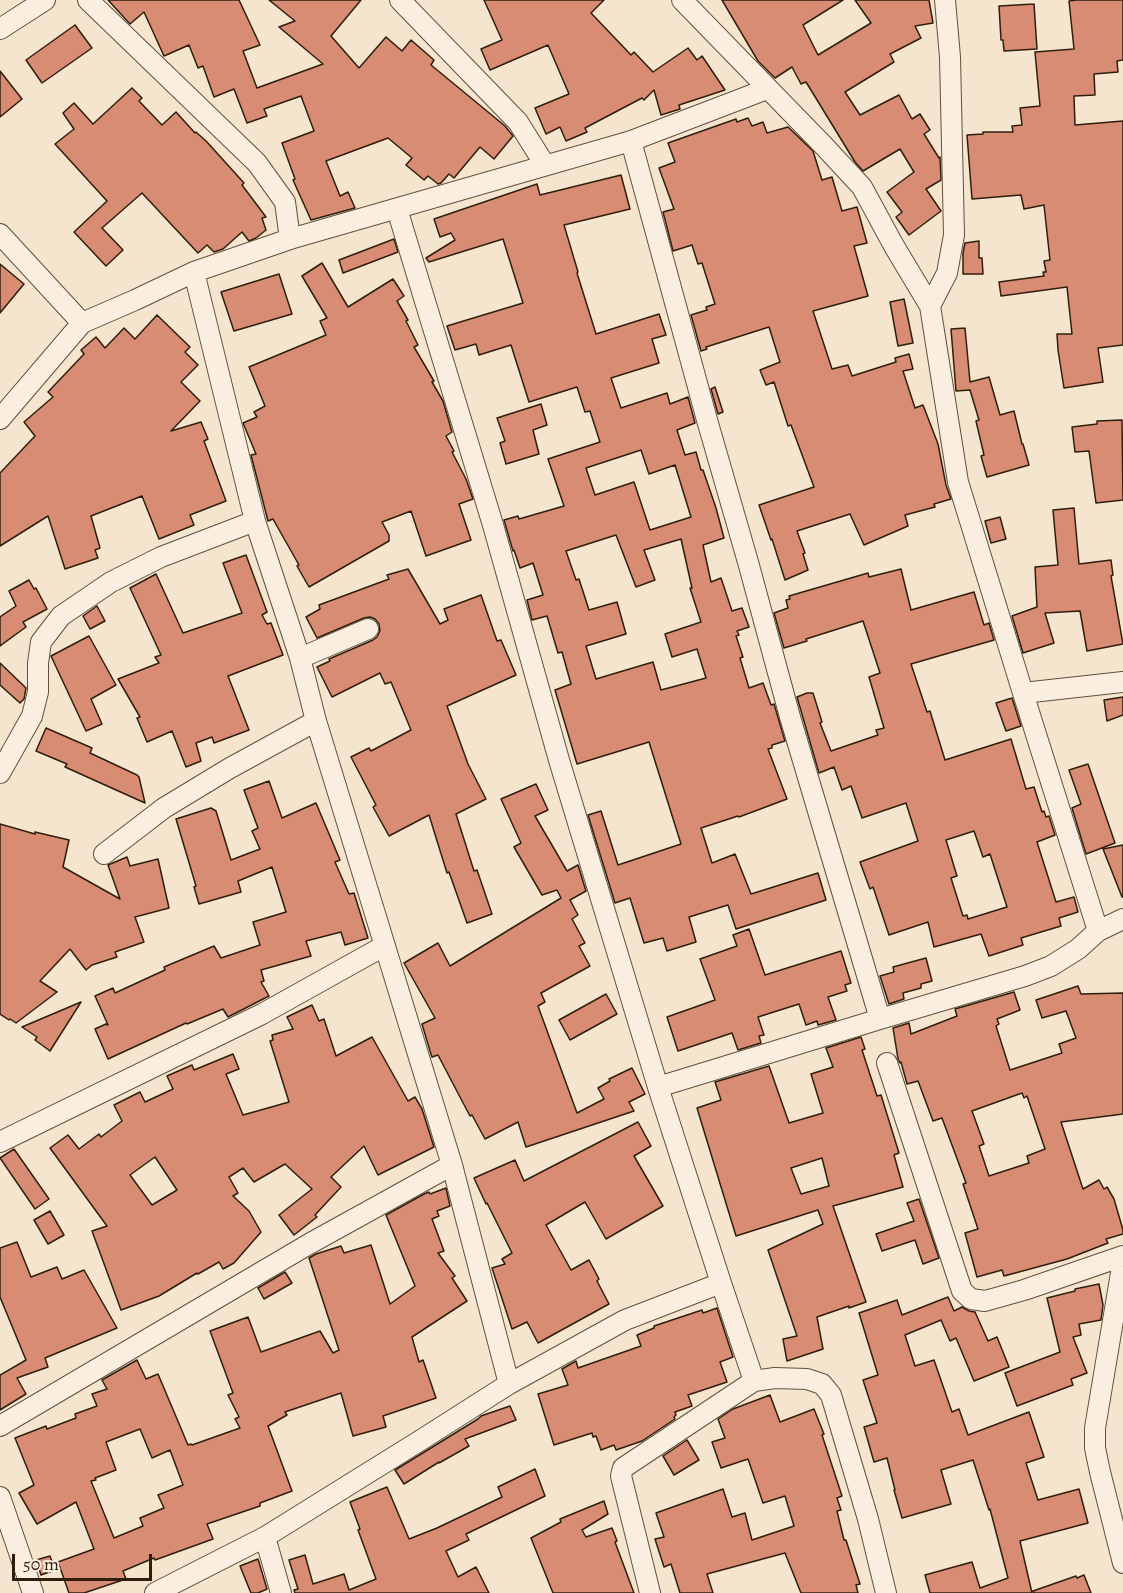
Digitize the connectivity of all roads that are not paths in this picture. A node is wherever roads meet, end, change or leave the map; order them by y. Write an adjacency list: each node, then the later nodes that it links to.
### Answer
1 (45, 0): 6 (street)
2 (88, 0): 12 (street)
3 (400, 0): 9 (street)
4 (682, 0): 7 (street)
5 (945, 0): 14 (street)
6 (0, 29)
7 (767, 89): 8 (street); 14 (street)
8 (631, 141): 9 (street); 28 (street)
9 (545, 165): 10 (street)
10 (397, 209): 12 (street); 30 (street)
11 (0, 234): 15 (street)
12 (290, 238): 13 (street)
13 (194, 272): 15 (street); 17 (street)
14 (930, 306): 21 (street)
15 (82, 323): 16 (street)
16 (0, 420)
17 (255, 521): 19 (street); 23 (street)
18 (368, 629): 19 (street)
19 (300, 658): 22 (street)
20 (1123, 682): 21 (street)
21 (1023, 693): 26 (street)
22 (316, 721): 24 (street); 27 (street)
23 (0, 773)
24 (104, 854)
25 (1123, 919): 26 (street)
26 (1098, 931): 28 (street)
27 (384, 945): 31 (street); 32 (street)
28 (880, 1019): 30 (street)
29 (887, 1063): 33 (street)
30 (658, 1087): 34 (street)
31 (0, 1142)
32 (452, 1165): 36 (street); 37 (street)
33 (1123, 1258): 40 (street)
34 (721, 1283): 35 (street); 36 (street)
35 (754, 1381): 44 (street); 45 (street)
36 (509, 1384): 39 (street)
37 (0, 1426)
38 (0, 1497): 41 (street)
39 (265, 1537): 42 (street); 43 (street)
40 (1123, 1563)
41 (33, 1593)
42 (155, 1593)
43 (281, 1593)
44 (650, 1593)
45 (886, 1593)

